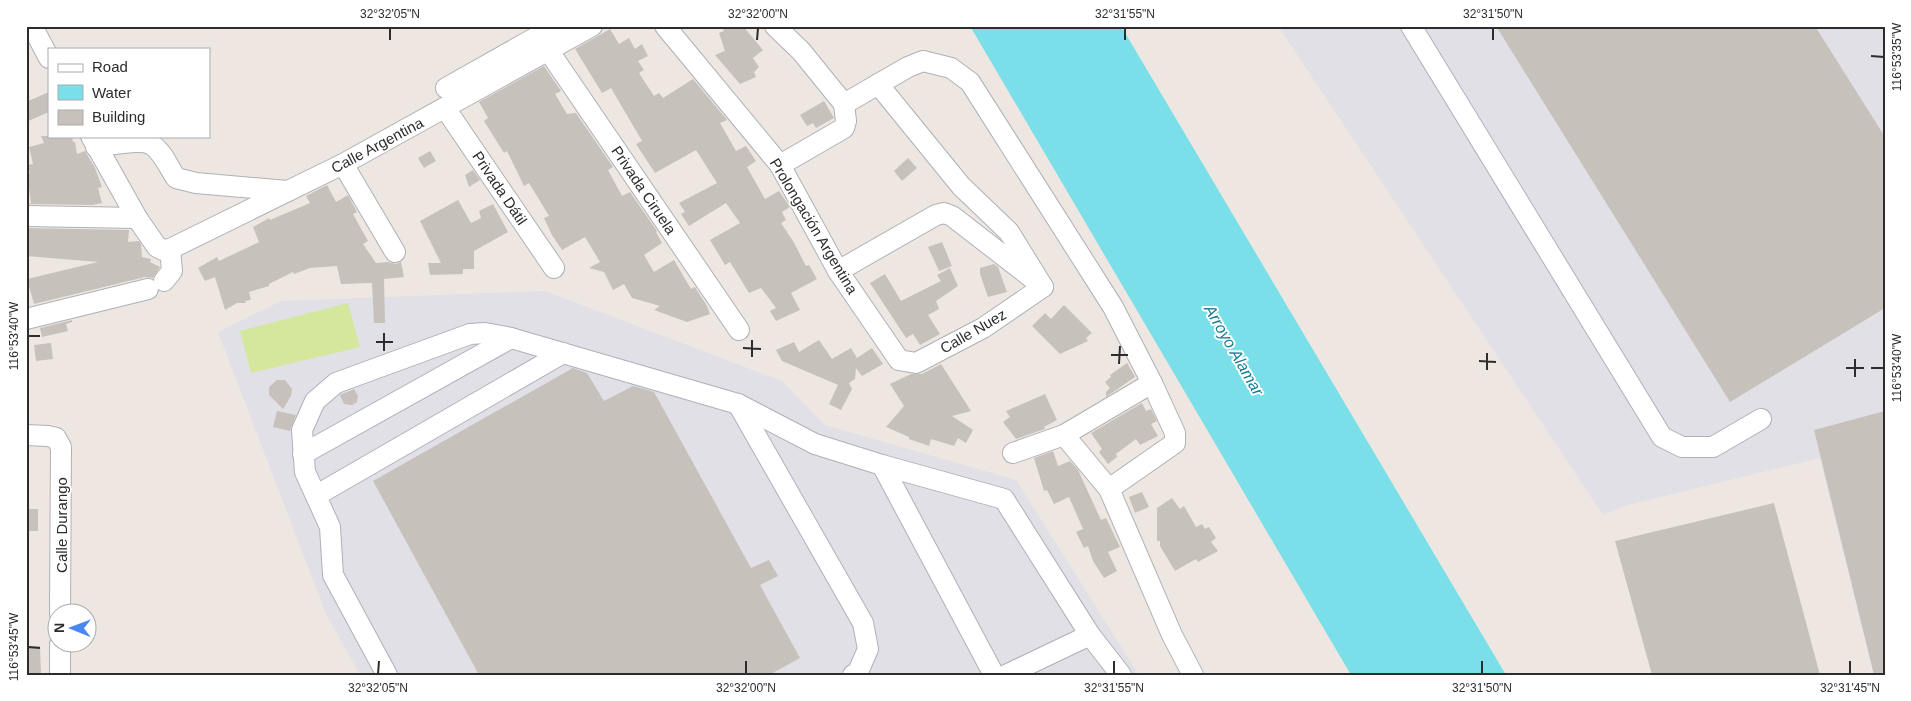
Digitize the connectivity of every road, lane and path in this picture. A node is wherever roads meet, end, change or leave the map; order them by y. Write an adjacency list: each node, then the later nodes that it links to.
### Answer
1 (32, 26): 8 (street)
2 (556, 26): 10 (street)
3 (592, 26): 7 (street, Calle Argentina)
4 (665, 26): 14 (street, Prolongación Argentina)
5 (775, 26): 11 (street)
6 (1411, 26): 30 (street)
7 (548, 50): 10 (street, Calle Argentina); 24 (street, Privada Ciruela)
8 (48, 56)
9 (878, 84): 11 (street); 22 (street); 28 (street)
10 (446, 98): 13 (street, Calle Argentina); 20 (street, Privada Dátil)
11 (845, 113): 14 (street)
12 (94, 142): 15 (street); 17 (street)
13 (343, 164): 15 (street, Calle Argentina); 19 (street)
14 (780, 165): 21 (street, Prolongación Argentina)
15 (289, 191): 18 (street, Calle Argentina)
16 (26, 216): 17 (street)
17 (137, 218): 18 (street)
18 (163, 248): 23 (street)
19 (395, 252)
20 (554, 268)
21 (838, 270): 22 (street); 27 (street, Prolongación Argentina)
22 (1043, 287): 27 (street, Calle Nuez)
23 (26, 319)
24 (739, 330)
25 (511, 338): 26 (street); 33 (street); 33 (street)
26 (563, 352): 29 (street); 37 (street)
27 (899, 360)
28 (1152, 384): 32 (street); 36 (street)
29 (738, 404): 35 (street); 44 (street)
30 (1761, 418)
31 (26, 435): 38 (street, Calle Durango)
32 (1064, 435): 34 (street); 36 (street)
33 (303, 454): 37 (street)
34 (1013, 454)
35 (882, 465): 39 (street); 45 (street)
36 (1109, 490): 49 (street)
37 (317, 495): 43 (street)
38 (60, 604)
39 (1090, 634): 40 (street); 46 (street)
40 (1104, 653): 47 (street); 48 (street)
41 (60, 654): 42 (street)
42 (60, 675)
43 (387, 675)
44 (854, 675)
45 (994, 675)
46 (1006, 675)
47 (1114, 675)
48 (1121, 675)
49 (1193, 675)

